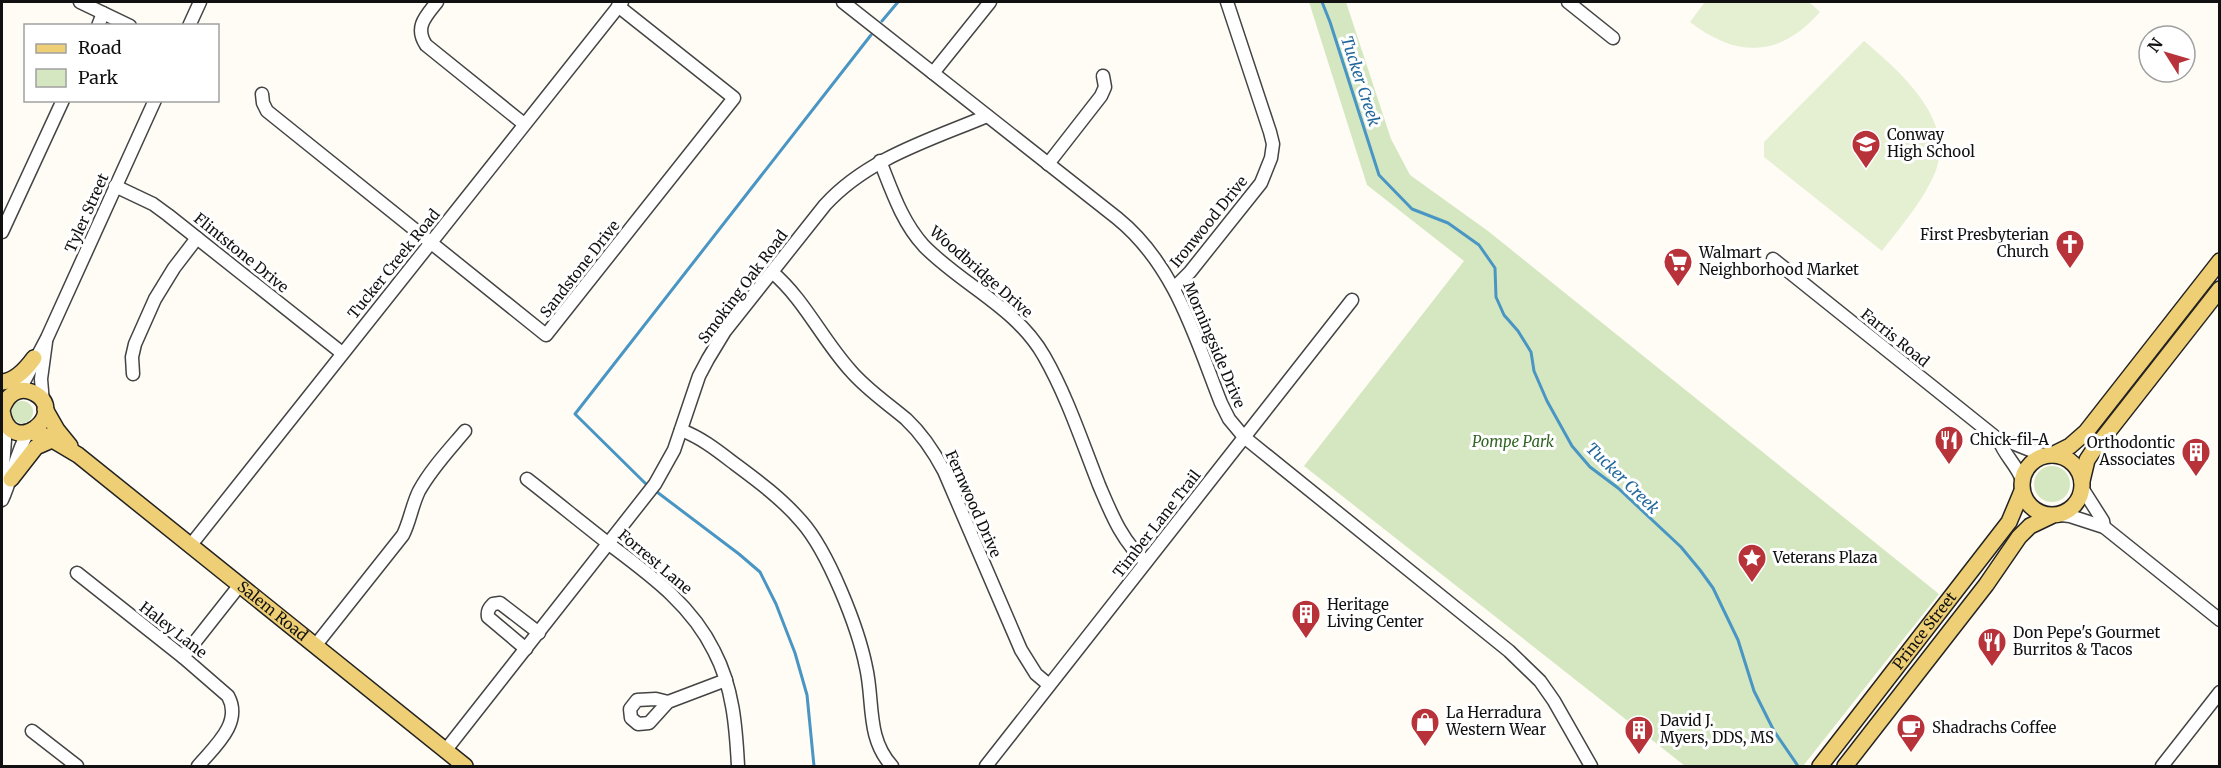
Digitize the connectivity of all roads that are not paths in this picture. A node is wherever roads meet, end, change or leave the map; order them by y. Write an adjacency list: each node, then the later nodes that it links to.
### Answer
1 (80, 2): 9 (street)
2 (200, 2): 12 (street)
3 (437, 2): 20 (street)
4 (843, 2): 14 (street, Morningside Drive)
5 (990, 2): 14 (street)
6 (1227, 2): 30 (street, Ironwood Drive)
7 (1574, 3): 13 (street)
8 (620, 4): 20 (street, Tucker Creek Road); 26 (street, Sandstone Drive)
9 (103, 13): 10 (street); 11 (street)
10 (99, 24)
11 (126, 24)
12 (190, 24)
13 (1613, 38)
14 (933, 73): 19 (street, Morningside Drive)
15 (1103, 76): 22 (street)
16 (262, 94): 26 (street, Sandstone Drive)
17 (62, 102): 24 (street)
18 (154, 102): 23 (street, Tyler Street)
19 (987, 116): 21 (street, Smoking Oak Road); 22 (street, Morningside Drive)
20 (524, 124): 26 (street, Tucker Creek Road)
21 (880, 162): 29 (street, Smoking Oak Road); 58 (street, Woodbridge Drive)
22 (1048, 164): 30 (street, Morningside Drive)
23 (115, 186): 25 (street, Flintstone Drive); 33 (street, Tyler Street)
24 (2, 232)
25 (197, 238): 34 (street, Flintstone Drive); 37 (street)
26 (430, 243): 34 (street, Tucker Creek Road)
27 (1773, 259): 46 (street, Farris Road)
28 (2216, 266): 36 (main road); 48 (main road)
29 (772, 272): 41 (street, Smoking Oak Road); 67 (street, Fernwood Drive)
30 (1174, 288): 44 (street, Morningside Drive)
31 (2220, 289): 36 (main road)
32 (1352, 300): 44 (street, Timber Lane Trail)
33 (47, 338): 35 (street, Tyler Street); 39 (street, Tyler Street)
34 (342, 353): 57 (street, Tucker Creek Road)
35 (34, 358): 38 (main road)
36 (2156, 370): 51 (main road)
37 (134, 374)
38 (9, 388): 39 (main road); 40 (main road)
39 (44, 406): 43 (main road); 47 (main road, Salem Road)
40 (3, 416): 43 (main road); 50 (street)
41 (681, 430): 56 (street, Smoking Oak Road); 77 (street)
42 (465, 431): 63 (street)
43 (30, 432): 45 (main road, Salem Road); 50 (street)
44 (1244, 437): 58 (street, Timber Lane Trail); 79 (street, Morningside Drive)
45 (52, 440): 47 (main road, Salem Road); 50 (main road)
46 (1999, 440): 48 (street, Farris Road); 52 (street, Farris Road)
47 (78, 455): 57 (main road, Salem Road)
48 (2048, 455): 51 (main road); 52 (main road)
49 (527, 479): 56 (street, Forrest Lane)
50 (6, 481): 53 (street)
51 (2082, 485): 54 (main road); 55 (street)
52 (2022, 486): 54 (main road); 72 (main road, Prince Street)
53 (2, 500)
54 (2055, 515): 55 (street); 80 (main road, Prince Street)
55 (2104, 527): 61 (street)
56 (609, 543): 62 (street, Smoking Oak Road); 66 (street, Forrest Lane)
57 (190, 546): 60 (main road, Salem Road)
58 (1146, 561): 67 (street, Timber Lane Trail)
59 (77, 573): 65 (street, Haley Lane)
60 (239, 586): 63 (main road, Salem Road); 65 (street)
61 (2220, 620)
62 (539, 633): 64 (street, Smoking Oak Road); 64 (street)
63 (315, 646): 71 (main road, Salem Road)
64 (526, 649): 71 (street, Smoking Oak Road)
65 (183, 657): 74 (street, Haley Lane)
66 (726, 680): 69 (street); 76 (street, Forrest Lane)
67 (1049, 685): 78 (street, Timber Lane Trail)
68 (2220, 692): 81 (street)
69 (668, 702)
70 (32, 731): 73 (street)
71 (445, 751): 75 (main road, Salem Road)
72 (1822, 765)
73 (77, 766)
74 (198, 766)
75 (465, 766)
76 (738, 766)
77 (892, 766)
78 (986, 766)
79 (1591, 766)
80 (1845, 766)
81 (2162, 766)

